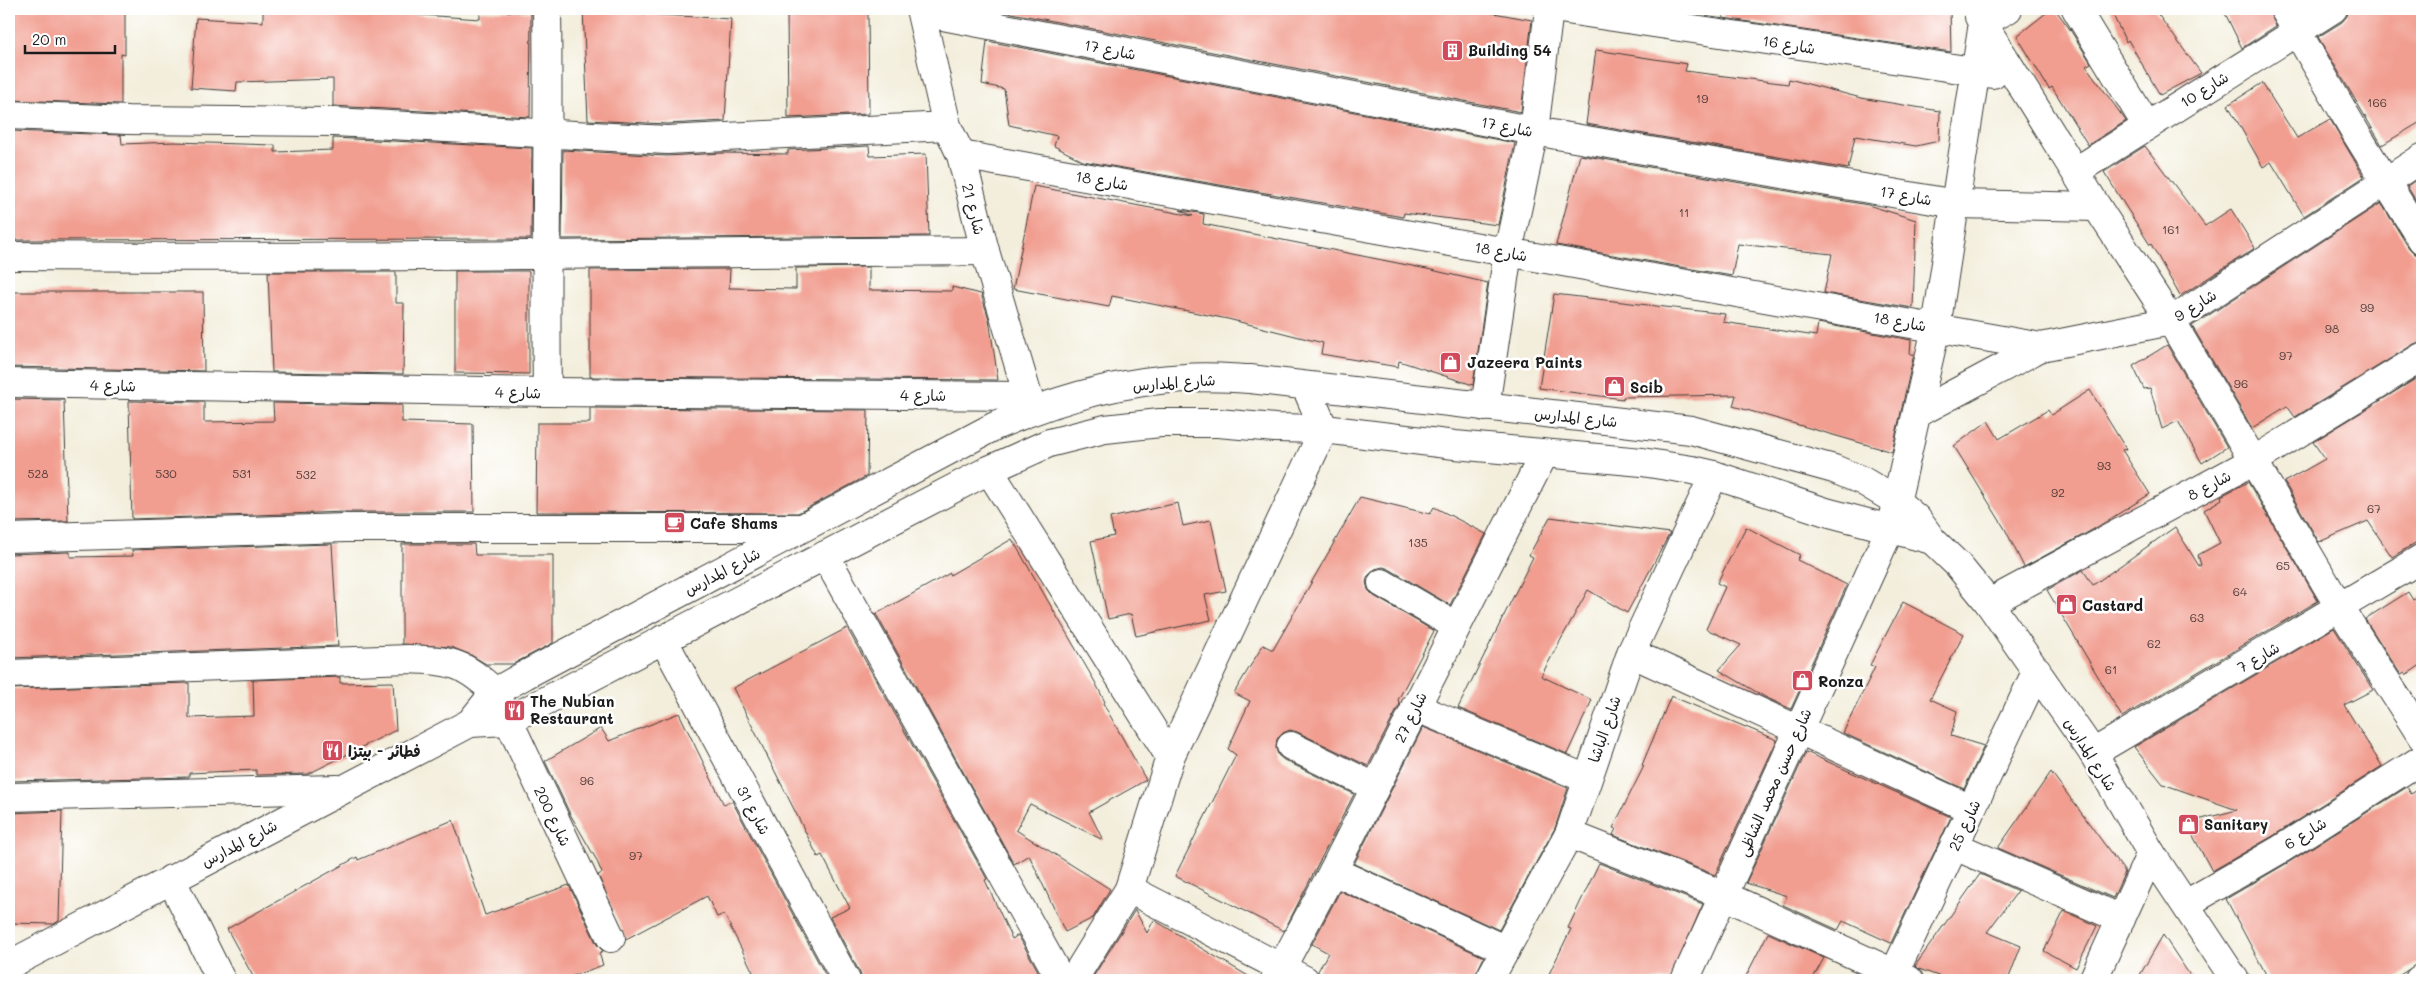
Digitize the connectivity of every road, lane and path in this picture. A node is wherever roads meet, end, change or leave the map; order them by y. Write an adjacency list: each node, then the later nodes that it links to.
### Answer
1 (547, 9): 16 (street)
2 (1549, 9): 15 (street)
3 (1560, 9): 10 (street, شارع 16)
4 (2008, 9): 8 (street)
5 (2076, 9): 14 (street)
6 (2333, 9): 9 (street, شارع 10)
7 (921, 11): 13 (street, شارع 21); 15 (street, شارع 17)
8 (1978, 16): 10 (street, شارع حسن محمد الشاظى); 11 (street)
9 (2290, 20): 14 (street, شارع 10); 20 (street)
10 (1976, 71): 11 (street, شارع 16); 21 (street, شارع حسن محمد الشاظى)
11 (2019, 79): 19 (street)
12 (9, 114): 16 (street)
13 (948, 126): 16 (street); 17 (street, شارع 21)
14 (2147, 126): 19 (street, شارع 10)
15 (1534, 131): 21 (street, شارع 17); 25 (street)
16 (549, 132): 26 (street)
17 (960, 155): 24 (street, شارع 21); 25 (street, شارع 18)
18 (2422, 158): 20 (street, شارع 9)
19 (2076, 171): 22 (street)
20 (2386, 181): 23 (street); 28 (street, شارع 9)
21 (1956, 204): 22 (street, شارع 17); 29 (street, شارع حسن محمد الشاظى)
22 (2097, 207): 28 (street)
23 (2422, 240)
24 (985, 251): 26 (street); 35 (street, شارع 21)
25 (1508, 252): 29 (street, شارع 18); 36 (street)
26 (545, 254): 27 (street); 34 (street)
27 (9, 256)
28 (2171, 321): 30 (street, شارع 9); 40 (street)
29 (1936, 328): 30 (street, شارع 18); 37 (street, شارع حسن محمد الشاظى)
30 (2041, 347): 37 (street, شارع 9)
31 (2422, 357): 40 (street, شارع 8)
32 (9, 383): 34 (street, شارع 4)
33 (1306, 387): 35 (street, شارع المدارس); 36 (street, شارع المدارس); 38 (street)
34 (547, 392): 35 (street, شارع 4)
35 (1030, 403): 44 (street, شارع المدارس)
36 (1484, 406): 43 (street, شارع المدارس)
37 (1918, 413): 43 (street, شارع حسن محمد الشاظى)
38 (1324, 428): 39 (street, شارع المدارس); 41 (street, شارع المدارس); 66 (street)
39 (1544, 454): 42 (street, شارع المدارس); 53 (street, شارع 27)
40 (2253, 461): 51 (street, شارع 8); 52 (street)
41 (989, 470): 48 (street, شارع المدارس); 66 (street)
42 (1714, 475): 45 (street, شارع المدارس); 55 (street, شارع الباشا)
43 (1896, 501): 45 (street, شارع حسن محمد الشاظى); 47 (street, شارع المدارس)
44 (801, 528): 46 (street); 58 (street, شارع المدارس)
45 (1890, 529): 47 (street, شارع المدارس); 62 (street, شارع حسن محمد الشاظى)
46 (9, 538)
47 (1932, 540): 51 (street, شارع المدارس)
48 (825, 556): 54 (street, شارع المدارس); 90 (street)
49 (2422, 558): 52 (street, شارع 7)
50 (1382, 583): 53 (street)
51 (1989, 603): 56 (street, شارع المدارس)
52 (2340, 608): 63 (street); 65 (street, شارع 7)
53 (1456, 626): 59 (street, شارع 27)
54 (663, 639): 60 (street, شارع المدارس); 89 (street, شارع 31)
55 (1631, 653): 62 (street); 68 (street, شارع الباشا)
56 (2037, 670): 65 (street, شارع المدارس); 72 (street, شارع 25)
57 (9, 674): 58 (street)
58 (495, 692): 60 (street, شارع 200); 61 (street, شارع المدارس)
59 (1415, 707): 68 (street); 69 (street, شارع 27)
60 (508, 721): 61 (street, شارع المدارس); 82 (street, شارع 200)
61 (470, 723): 70 (street, شارع المدارس)
62 (1798, 729): 72 (street); 79 (street, شارع حسن محمد الشاظى)
63 (2422, 737)
64 (1292, 746): 69 (street)
65 (2093, 753): 75 (street, شارع المدارس)
66 (1170, 757): 78 (street)
67 (2422, 759): 80 (street, شارع 6)
68 (1587, 779): 73 (street, شارع الباشا)
69 (1375, 787): 76 (street, شارع 27)
70 (343, 789): 71 (street); 77 (street, شارع المدارس)
71 (9, 797)
72 (1972, 809): 74 (street, شارع 25)
73 (1569, 834): 79 (street); 83 (street, شارع الباشا)
74 (1955, 846): 81 (street); 86 (street, شارع 25)
75 (2152, 853): 80 (street, شارع المدارس); 81 (street)
76 (1333, 871): 83 (street); 85 (street, شارع 27)
77 (171, 879): 84 (street, شارع المدارس); 88 (street)
78 (1129, 889): 85 (street); 91 (street)
79 (1723, 895): 86 (street); 93 (street, شارع حسن محمد الشاظى)
80 (2186, 904): 95 (street, شارع المدارس)
81 (2121, 919): 94 (street)
82 (611, 938)
83 (1506, 950): 92 (street, شارع الباشا)
84 (9, 965)
85 (1287, 976)
86 (1898, 978)
87 (2422, 978): 96 (street)
88 (222, 980)
89 (846, 980)
90 (1061, 980)
91 (1073, 980)
92 (1489, 980)
93 (1685, 980)
94 (2092, 980)
95 (2235, 980)
96 (2419, 980)

